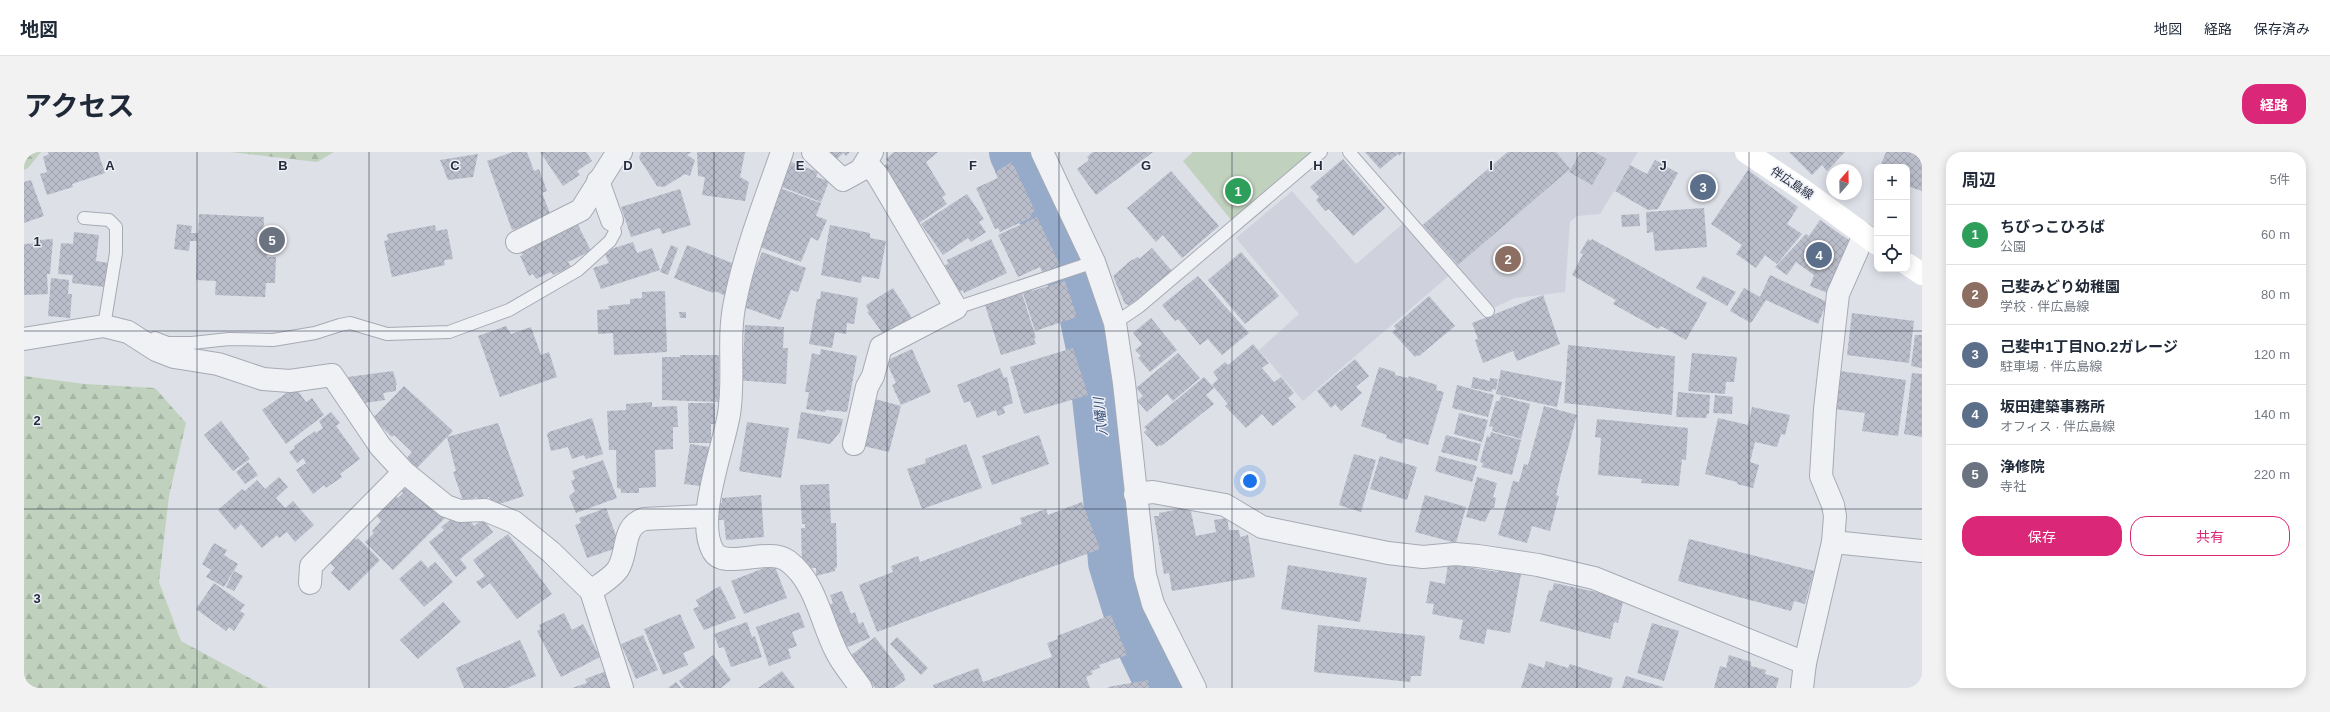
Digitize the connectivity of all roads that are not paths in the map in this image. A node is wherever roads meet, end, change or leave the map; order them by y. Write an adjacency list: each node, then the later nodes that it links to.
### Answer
1 (621, 152): 9 (street)
2 (782, 152): 26 (street)
3 (813, 152): 8 (street)
4 (1042, 152): 14 (street)
5 (1321, 152): 19 (lane)
6 (1349, 152): 18 (lane)
7 (1746, 152): 12 (main road, 伴広島線)
8 (869, 158): 17 (street)
9 (598, 181): 11 (street); 13 (street)
10 (84, 218): 20 (lane)
11 (612, 220): 21 (lane)
12 (1871, 239): 27 (street)
13 (517, 242)
14 (1085, 265): 17 (lane); 19 (street)
15 (1910, 266): 16 (main road)
16 (1922, 274)
17 (956, 308): 23 (street)
18 (1488, 311)
19 (1115, 323): 25 (street)
20 (104, 326): 21 (street); 22 (street)
21 (128, 332): 24 (street)
22 (24, 339)
23 (854, 444)
24 (404, 472): 29 (street); 30 (street)
25 (1135, 494): 31 (street); 34 (street)
26 (705, 516): 30 (street); 33 (street)
27 (1834, 542): 28 (street); 31 (street)
28 (1922, 552)
29 (310, 583)
30 (591, 591): 32 (street)
31 (1805, 663): 35 (street)
32 (622, 688)
33 (861, 688)
34 (1195, 688)
35 (1802, 688)

